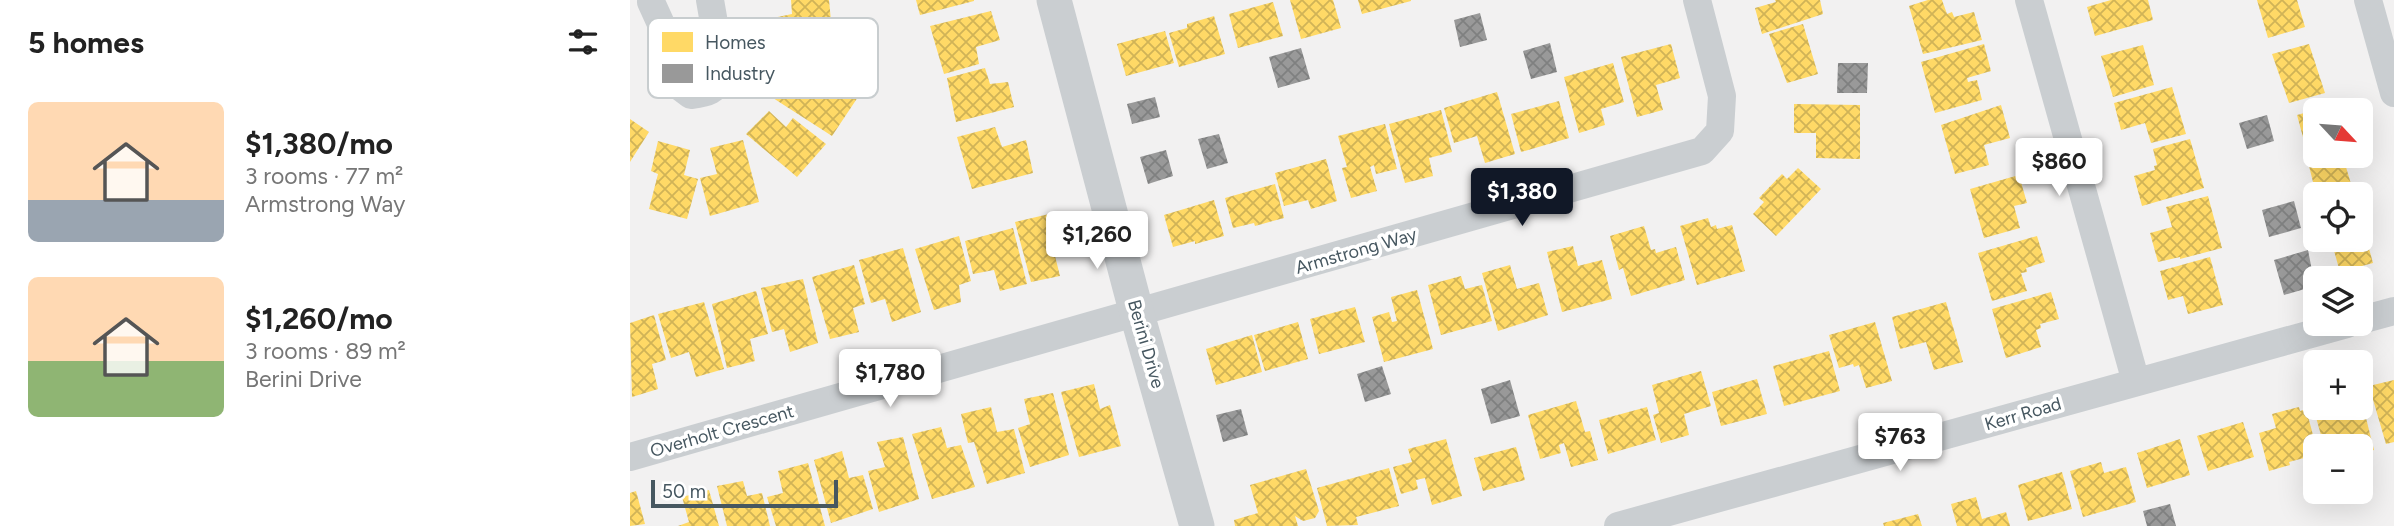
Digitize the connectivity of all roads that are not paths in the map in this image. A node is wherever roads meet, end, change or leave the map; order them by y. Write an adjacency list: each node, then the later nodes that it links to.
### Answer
1 (709, 0): 6 (street)
2 (1697, 0): 9 (street, Armstrong Way)
3 (2029, 0): 12 (street)
4 (2368, 0): 7 (street)
5 (1059, 1): 9 (street, Berini Drive)
6 (712, 18)
7 (2394, 93)
8 (2394, 311): 10 (street)
9 (1137, 314): 13 (street, Overholt Crescent); 15 (street, Berini Drive)
10 (2373, 317)
11 (2303, 336): 12 (street, Kerr Road)
12 (2136, 382): 14 (street, Kerr Road)
13 (630, 457)
14 (1653, 522): 16 (street, Kerr Road)
15 (1197, 526)
16 (1618, 526)

